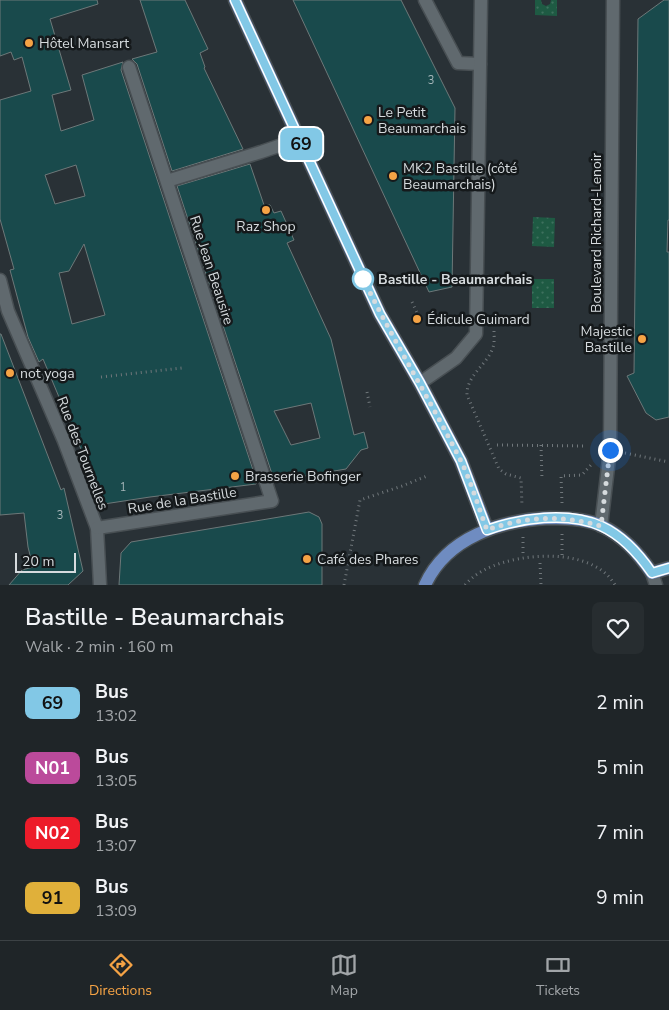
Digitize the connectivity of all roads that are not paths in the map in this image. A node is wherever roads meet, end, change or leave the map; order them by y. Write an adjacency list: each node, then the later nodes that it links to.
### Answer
1 (235, 0): 7 (main road)
2 (425, 0): 5 (street)
3 (481, 0): 5 (street)
4 (613, 0): 12 (street, Boulevard Richard-Lenoir)
5 (480, 64): 10 (street)
6 (128, 67): 8 (street, Rue Jean Beausire)
7 (299, 139): 8 (street); 10 (main road)
8 (167, 181): 11 (street, Rue Jean Beausire)
9 (0, 280): 13 (street, Rue des Tournelles)
10 (420, 383): 14 (main road)
11 (272, 500): 13 (street, Rue de la Bastille)
12 (601, 526): 14 (main road); 16 (main road)
13 (97, 528): 17 (street, Rue des Tournelles)
14 (487, 530): 18 (main road)
15 (669, 568): 16 (main road)
16 (654, 579)
17 (98, 584)
18 (425, 585)

